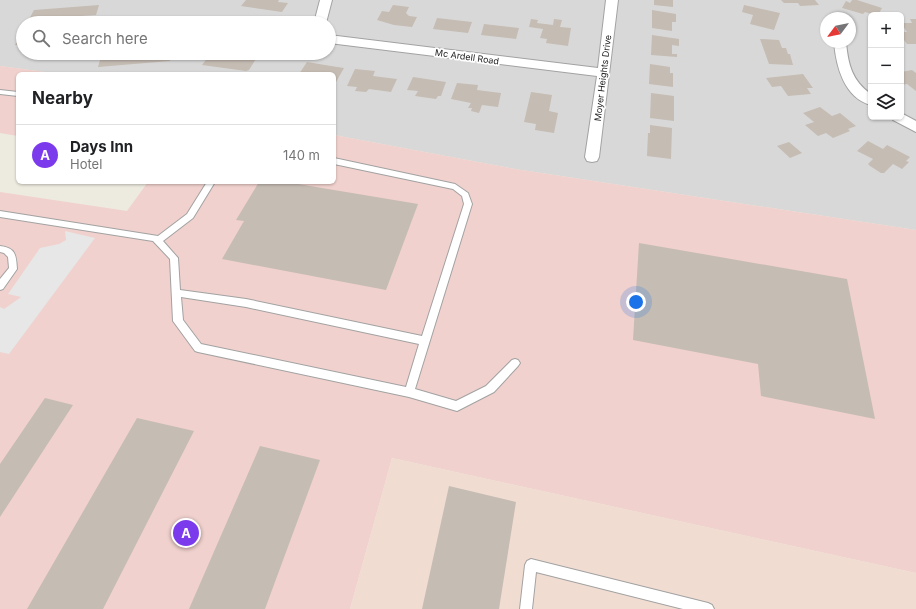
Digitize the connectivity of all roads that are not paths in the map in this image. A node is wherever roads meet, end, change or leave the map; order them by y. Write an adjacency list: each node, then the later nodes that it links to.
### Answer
1 (326, 0): 3 (street)
2 (612, 0): 6 (street, Moyer Heights Drive)
3 (322, 16)
4 (336, 39): 6 (street, Mc Ardell Road)
5 (841, 48): 9 (street)
6 (604, 72): 12 (street, Moyer Heights Drive)
7 (0, 92): 8 (lane)
8 (16, 94)
9 (868, 99)
10 (903, 120): 11 (street)
11 (916, 127)
12 (592, 156)
13 (336, 161): 20 (lane)
14 (210, 184): 16 (lane)
15 (0, 214): 16 (lane)
16 (158, 241): 19 (lane)
17 (0, 249): 18 (lane)
18 (0, 286)
19 (176, 293): 20 (lane); 22 (lane)
20 (425, 341): 22 (lane)
21 (515, 363): 22 (lane)
22 (409, 392)
23 (526, 609): 24 (lane)
24 (708, 609)

